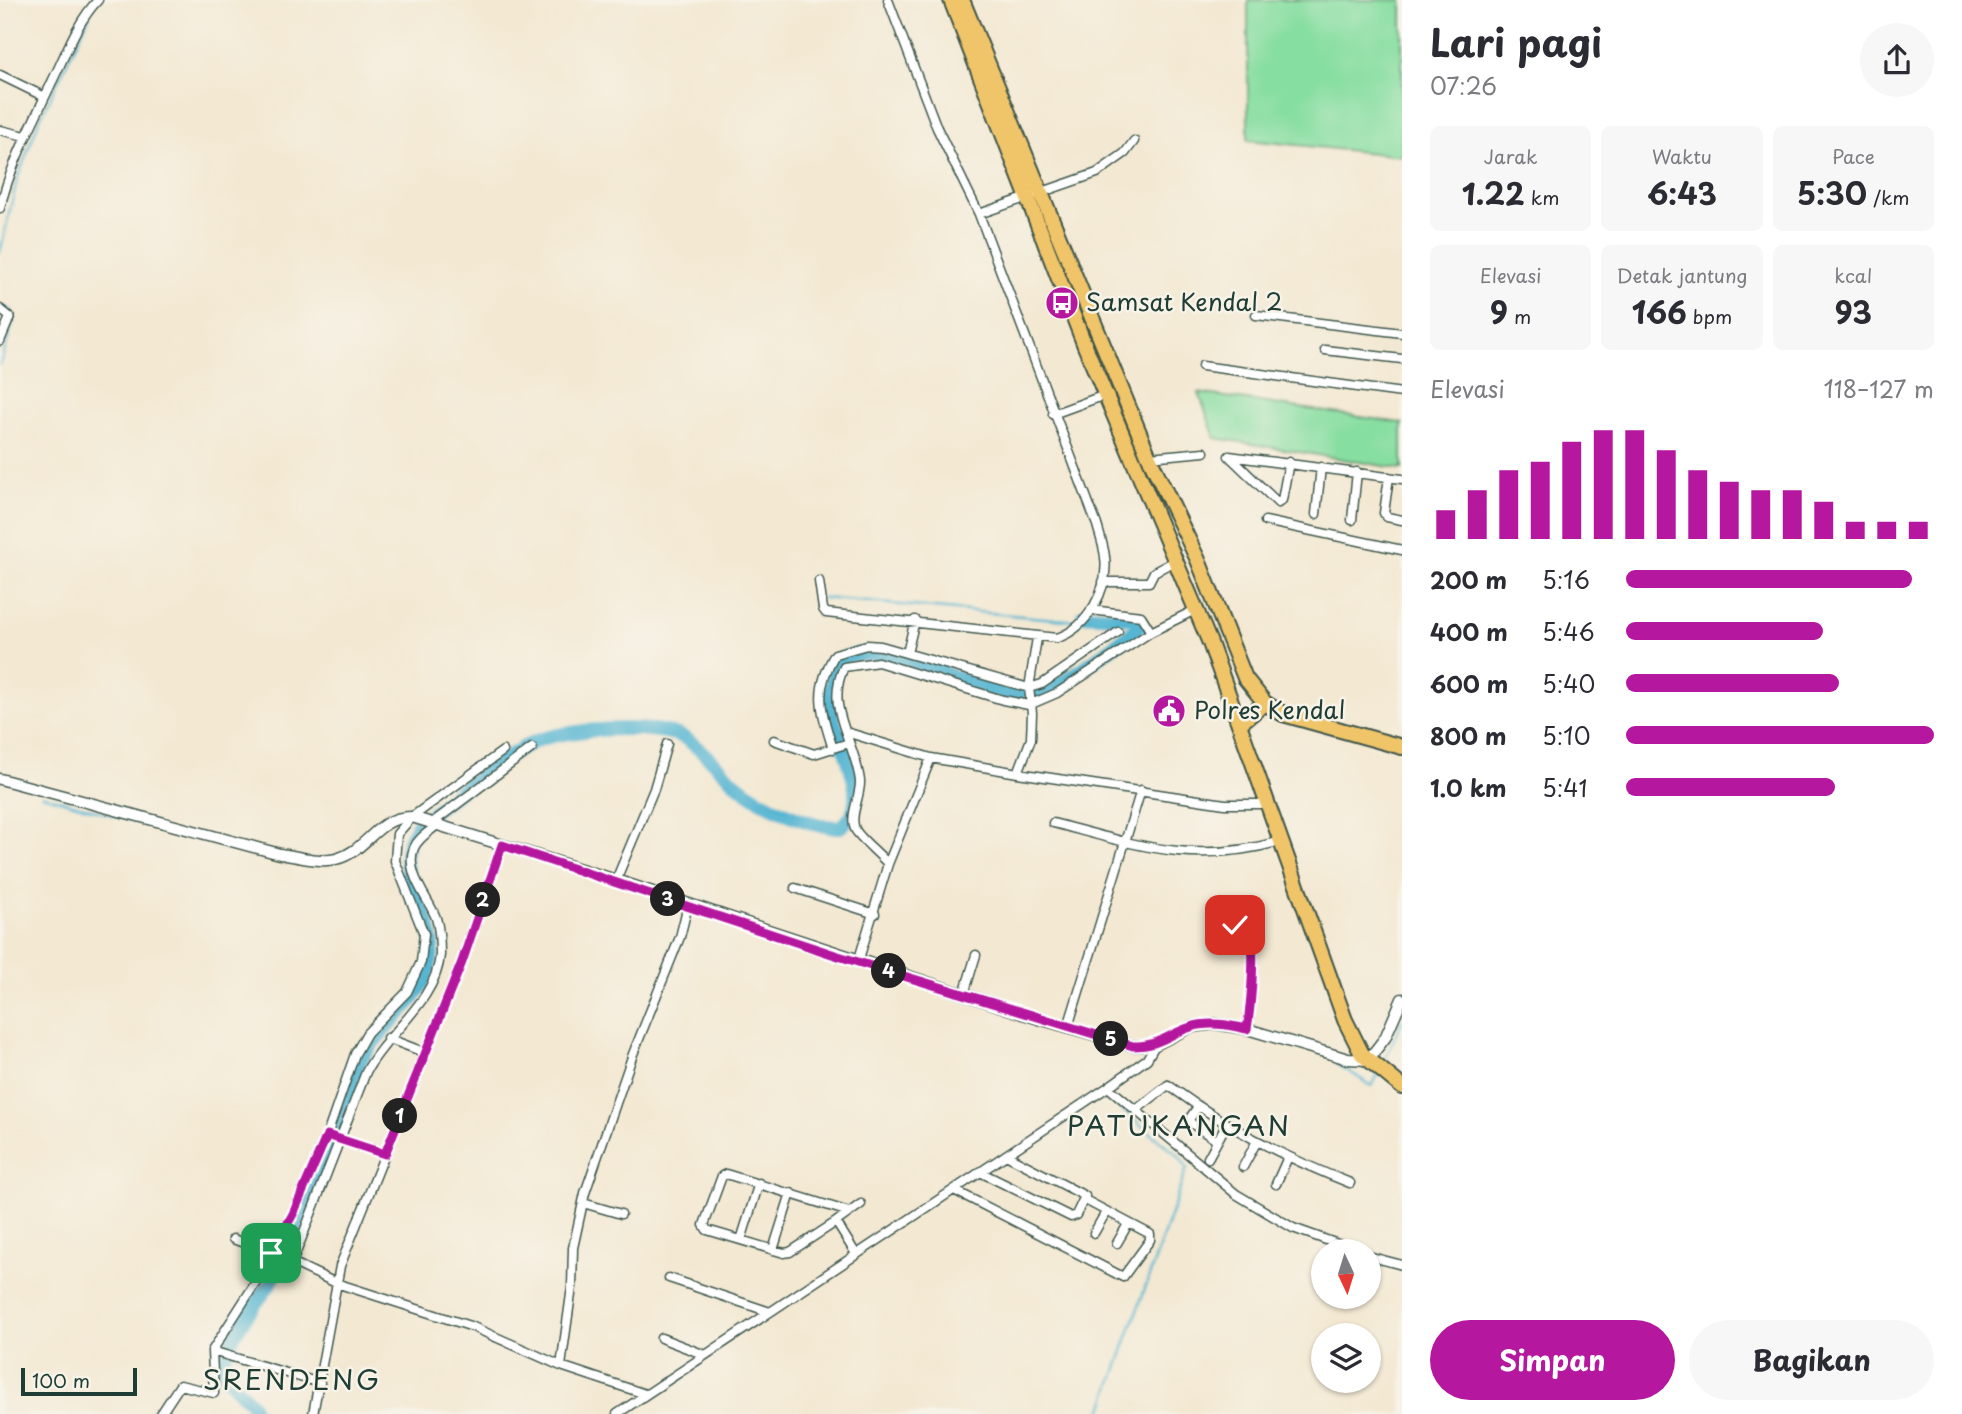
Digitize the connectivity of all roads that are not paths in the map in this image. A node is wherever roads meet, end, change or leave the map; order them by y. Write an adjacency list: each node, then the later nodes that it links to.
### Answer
1 (98, 0): 6 (street)
2 (888, 0): 12 (street)
3 (951, 0): 10 (highway)
4 (962, 0): 10 (highway)
5 (0, 75): 6 (street)
6 (45, 97): 8 (street)
7 (0, 130): 8 (street)
8 (25, 136): 11 (street)
9 (1135, 141): 10 (street)
10 (1033, 194): 12 (street); 21 (highway); 24 (highway)
11 (0, 208)
12 (979, 214): 22 (street)
13 (0, 309): 16 (street)
14 (1256, 315): 15 (street)
15 (1402, 333)
16 (0, 341)
17 (1325, 350): 18 (street)
18 (1402, 359)
19 (1202, 366): 20 (street)
20 (1402, 393)
21 (1105, 395): 22 (street); 35 (highway)
22 (1053, 414): 37 (street)
23 (1205, 452): 24 (street)
24 (1149, 457): 48 (highway)
25 (1289, 462): 25 (street); 26 (street)
26 (1321, 467): 27 (street); 30 (street)
27 (1357, 472): 28 (street); 31 (street)
28 (1389, 477): 29 (street); 32 (street)
29 (1402, 479)
30 (1315, 514)
31 (1352, 520)
32 (1402, 520)
33 (1265, 521): 34 (street)
34 (1402, 550)
35 (1175, 569): 37 (street); 38 (highway)
36 (819, 581): 40 (street)
37 (1103, 582): 39 (street)
38 (1191, 606): 41 (street); 49 (highway)
39 (1089, 614): 41 (street); 43 (street)
40 (915, 620): 43 (street); 44 (street)
41 (1150, 629): 47 (street)
42 (1118, 632): 47 (street)
43 (1037, 638): 47 (street)
44 (907, 653): 45 (street); 47 (street)
45 (836, 655): 46 (street); 56 (street)
46 (843, 666): 47 (street); 50 (street)
47 (1029, 696): 59 (street)
48 (1265, 703): 49 (highway); 54 (highway)
49 (1238, 724): 62 (highway)
50 (846, 732): 52 (street); 58 (street)
51 (774, 740): 56 (street)
52 (848, 743): 56 (street); 69 (street)
53 (667, 744): 70 (street)
54 (1402, 747)
55 (532, 748): 65 (street)
56 (834, 748)
57 (503, 751): 63 (street)
58 (931, 758): 59 (street); 69 (street)
59 (1017, 773): 61 (street)
60 (0, 779): 63 (street)
61 (1141, 790): 62 (street); 67 (street)
62 (1267, 804): 66 (highway)
63 (409, 822): 65 (street); 90 (street)
64 (1053, 823): 67 (street)
65 (432, 824): 68 (street); 81 (street)
66 (1281, 841): 67 (street); 84 (highway)
67 (1127, 842): 79 (street)
68 (500, 851): 70 (street); 83 (street)
69 (888, 864): 73 (street)
70 (616, 880): 72 (street)
71 (795, 888): 73 (street)
72 (686, 911): 75 (street); 106 (street)
73 (875, 914): 75 (street)
74 (1235, 925): 80 (street)
75 (861, 953): 77 (street)
76 (976, 956): 77 (street)
77 (964, 994): 79 (street)
78 (1402, 999): 84 (street)
79 (1068, 1027): 82 (street)
80 (1247, 1029): 82 (street); 84 (street)
81 (387, 1038): 83 (street); 91 (street)
82 (1155, 1045): 85 (street)
83 (426, 1053): 94 (street)
84 (1371, 1063): 86 (highway)
85 (1108, 1087): 88 (street); 95 (street)
86 (1402, 1087)
87 (1197, 1108): 88 (street); 89 (street); 92 (street)
88 (1136, 1110): 115 (street)
89 (1226, 1125): 92 (street); 93 (street)
90 (328, 1135): 91 (street); 119 (street)
91 (340, 1140): 94 (street); 122 (street)
92 (1216, 1140): 97 (street)
93 (1257, 1141): 96 (street); 98 (street)
94 (385, 1154): 125 (street)
95 (1006, 1154): 99 (street); 105 (street)
96 (1287, 1157): 101 (street); 102 (street)
97 (1208, 1158)
98 (1243, 1167)
99 (980, 1172): 103 (street); 105 (street)
100 (759, 1183): 104 (street); 116 (street); 116 (street)
101 (1350, 1183)
102 (1276, 1184)
103 (954, 1190): 112 (street); 120 (street)
104 (791, 1193): 108 (street); 118 (street)
105 (1085, 1200): 109 (street)
106 (583, 1203): 110 (street); 130 (street)
107 (861, 1204): 108 (street)
108 (849, 1212): 111 (street)
109 (1106, 1212): 112 (street); 113 (street)
110 (621, 1214)
111 (836, 1222): 118 (street); 120 (street)
112 (1128, 1224): 117 (street)
113 (1094, 1233)
114 (233, 1239): 119 (street)
115 (1324, 1239)
116 (741, 1240): 118 (street)
117 (1117, 1243)
118 (773, 1250)
119 (274, 1254): 122 (street); 128 (street)
120 (856, 1254): 126 (street)
121 (1381, 1259): 123 (street)
122 (290, 1262): 125 (street)
123 (1402, 1265)
124 (669, 1278): 126 (street)
125 (336, 1283): 130 (street); 131 (street)
126 (770, 1312): 129 (street)
127 (661, 1338): 129 (street)
128 (215, 1352): 131 (street); 133 (street)
129 (705, 1355): 132 (street)
130 (561, 1366): 132 (street)
131 (320, 1383): 134 (street)
132 (645, 1394): 135 (street)
133 (161, 1414)
134 (313, 1414)
135 (618, 1414)

